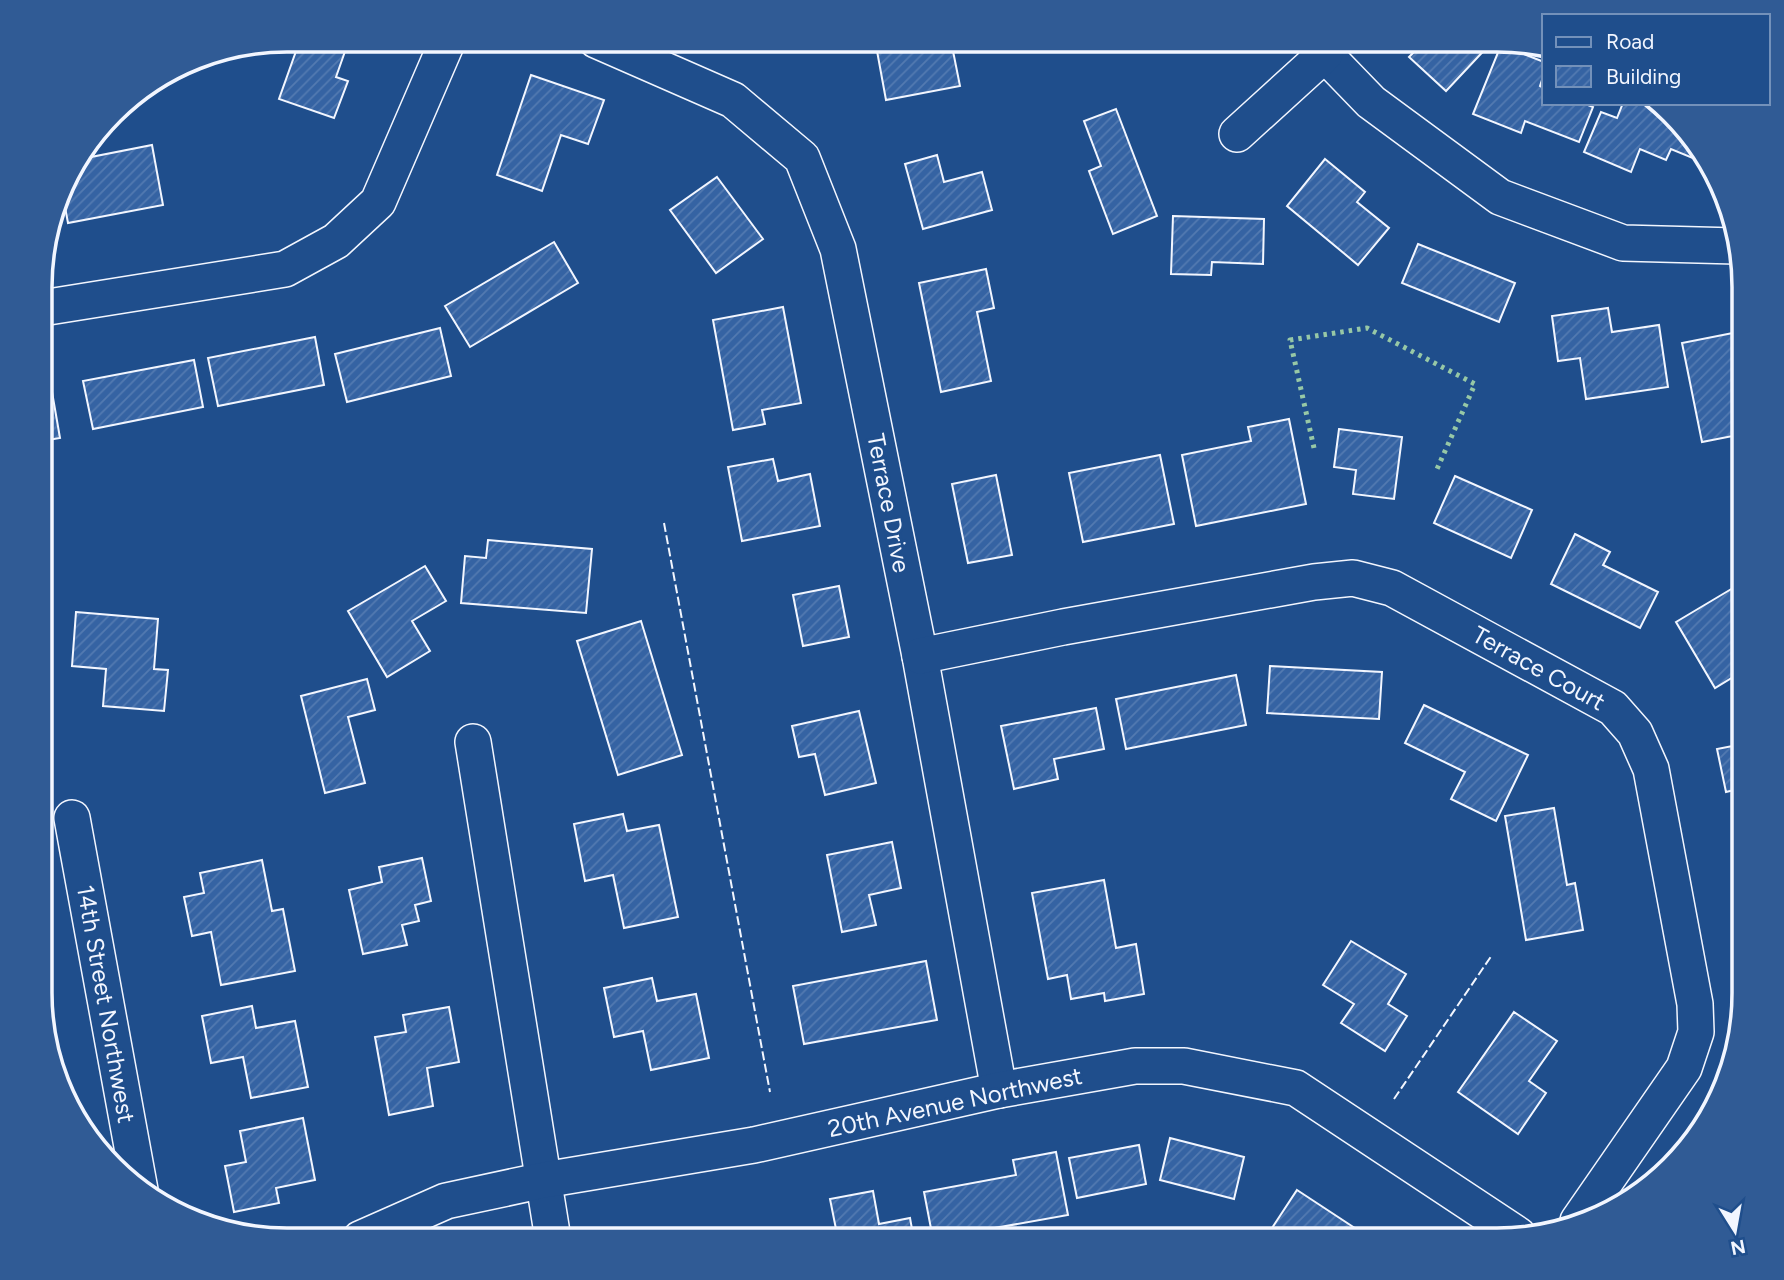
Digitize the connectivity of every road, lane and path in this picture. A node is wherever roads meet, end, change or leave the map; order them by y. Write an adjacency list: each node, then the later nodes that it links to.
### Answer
1 (443, 52): 7 (street)
2 (624, 52): 8 (street, Terrace Drive)
3 (1313, 53): 5 (street)
4 (1324, 53): 6 (street)
5 (1237, 134)
6 (1728, 246)
7 (52, 306)
8 (920, 656): 11 (street, Terrace Drive); 14 (street, Terrace Court)
9 (473, 742): 13 (street)
10 (72, 818): 12 (street, 14th Street Northwest)
11 (999, 1090): 13 (street, 20th Avenue Northwest); 17 (street, 20th Avenue Northwest)
12 (137, 1173)
13 (544, 1180): 15 (street, 20th Avenue Northwest); 16 (street)
14 (1586, 1209)
15 (387, 1227)
16 (551, 1227)
17 (1506, 1227)

